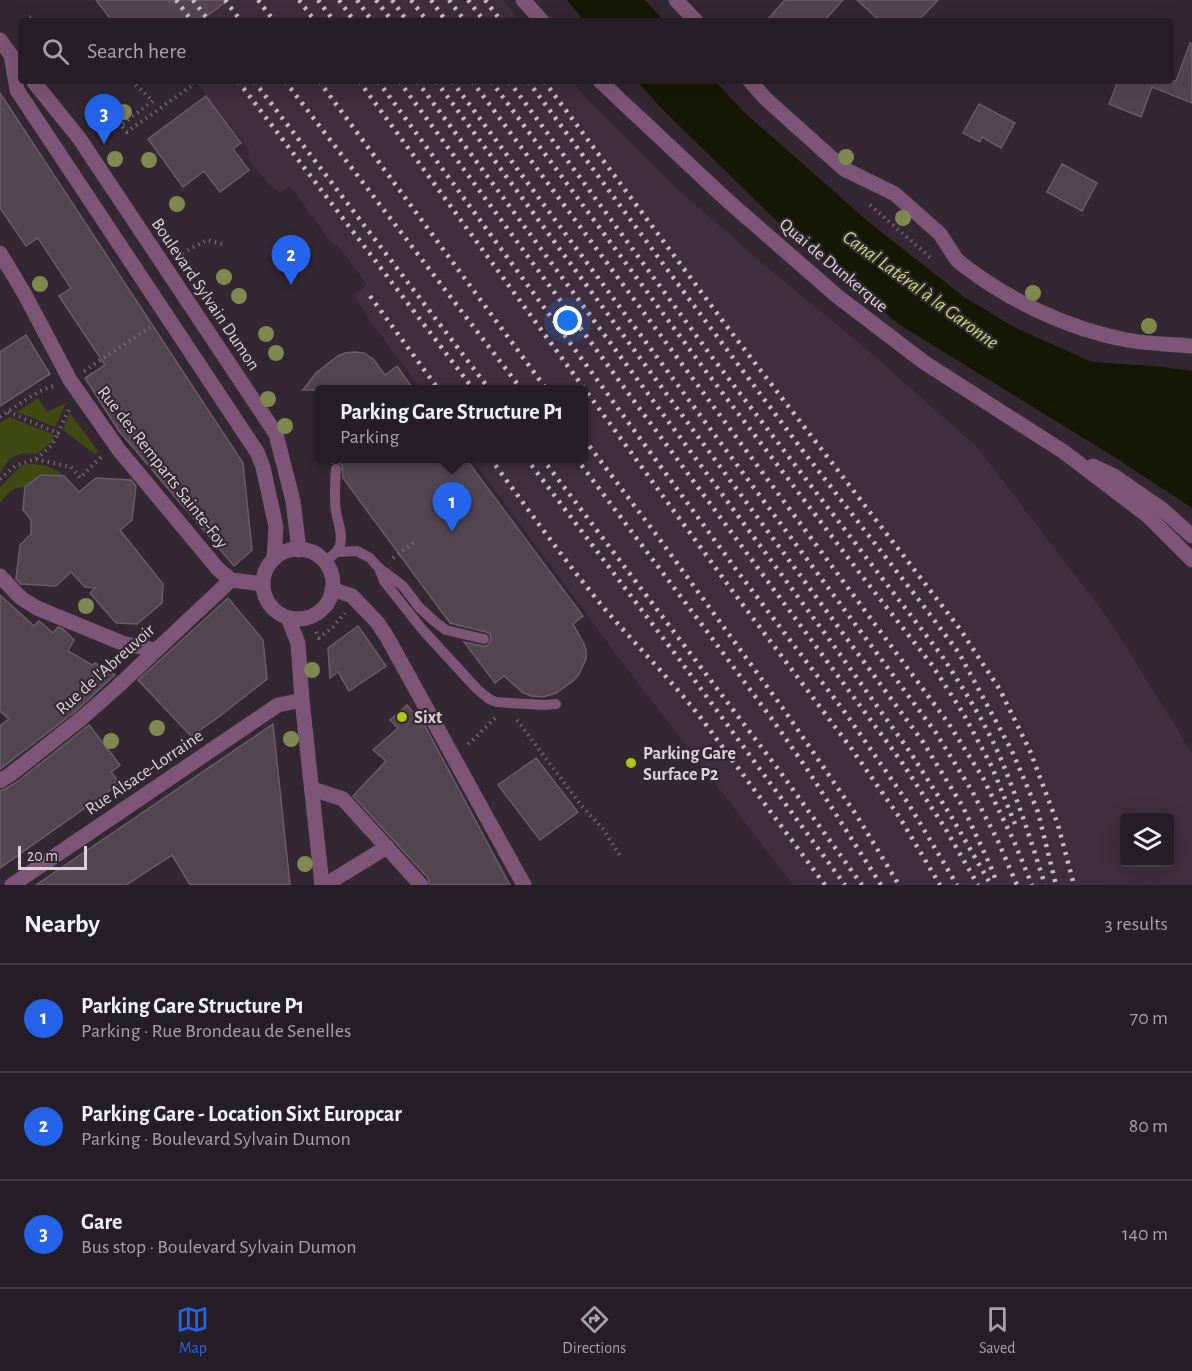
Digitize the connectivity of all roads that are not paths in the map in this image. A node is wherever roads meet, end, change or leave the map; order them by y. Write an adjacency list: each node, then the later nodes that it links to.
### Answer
1 (523, 0): 3 (street)
2 (676, 0): 4 (street)
3 (539, 18)
4 (693, 18)
5 (0, 40): 6 (street)
6 (13, 63): 19 (street)
7 (26, 84): 11 (street)
8 (35, 84): 11 (street, Boulevard Sylvain Dumon)
9 (603, 84): 14 (street, Quai de Dunkerque)
10 (753, 84): 13 (street)
11 (48, 100): 17 (street, Boulevard Sylvain Dumon)
12 (0, 253): 24 (street, Rue des Remparts Sainte-Foy)
13 (1192, 346)
14 (1064, 452): 16 (street, Quai de Dunkerque); 20 (street, Quai de Dunkerque)
15 (336, 469): 18 (lane)
16 (1192, 536)
17 (299, 550): 19 (street); 21 (street)
18 (337, 552): 21 (lane); 22 (lane)
19 (274, 559): 25 (street)
20 (1192, 560)
21 (324, 562): 26 (street)
22 (379, 568): 29 (lane); 33 (lane)
23 (0, 576): 31 (street)
24 (231, 580): 25 (street); 31 (street, Rue de l'Abreuvoir)
25 (263, 584): 27 (street)
26 (332, 589): 28 (street); 40 (street)
27 (288, 618): 28 (street); 30 (street)
28 (308, 618): 30 (street)
29 (484, 639)
30 (298, 644): 32 (street)
31 (155, 650): 34 (street, Rue de l'Abreuvoir)
32 (302, 700): 35 (street); 37 (street, Rue Alsace-Lorraine)
33 (556, 704)
34 (0, 781)
35 (312, 789): 36 (street); 38 (street)
36 (387, 847): 38 (street); 39 (street)
37 (12, 885)
38 (324, 885)
39 (421, 885)
40 (525, 885)

